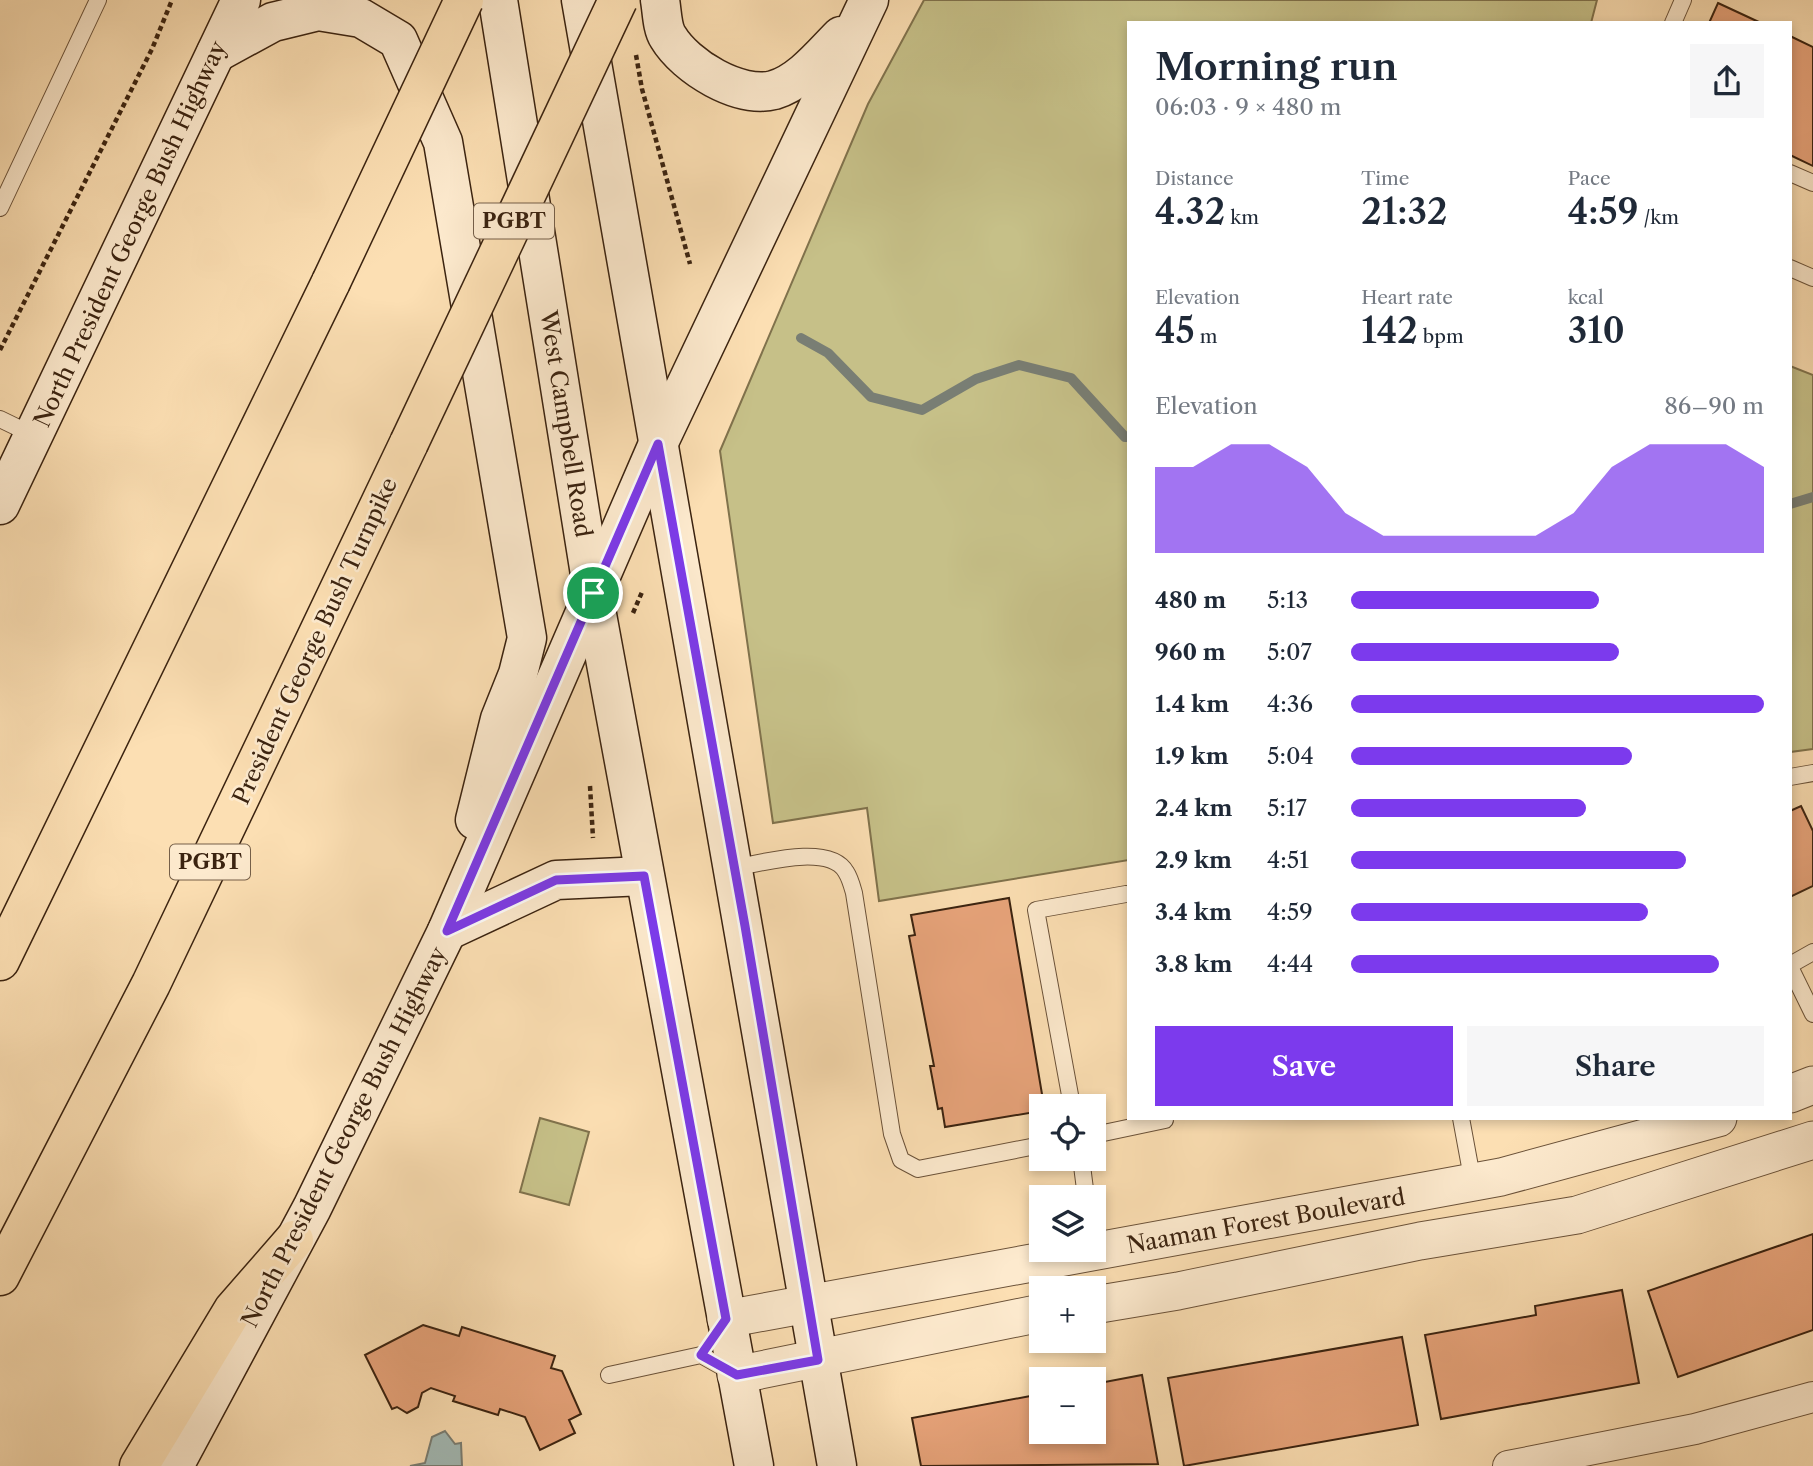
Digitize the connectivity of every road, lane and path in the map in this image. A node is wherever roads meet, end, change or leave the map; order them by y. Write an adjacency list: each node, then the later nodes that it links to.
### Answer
1 (98, 0): 16 (lane)
2 (172, 0): 20 (path)
3 (241, 0): 13 (main road, North President George Bush Highway)
4 (464, 0): 35 (highway, bridge)
5 (498, 0): 26 (main road, West Campbell Road)
6 (581, 0): 23 (main road)
7 (618, 0): 53 (highway, President George Bush Turnpike / PGBT, bridge)
8 (660, 0): 10 (main road)
9 (1683, 0): 11 (lane)
10 (866, 6): 23 (main road, North President George Bush Highway)
11 (1674, 21)
12 (635, 51): 17 (path)
13 (216, 53): 22 (main road, North President George Bush Highway); 33 (main road)
14 (1792, 174): 15 (lane)
15 (1813, 183)
16 (0, 208)
17 (690, 264)
18 (1792, 269): 19 (lane)
19 (1813, 278)
20 (0, 350)
21 (0, 419): 22 (lane)
22 (34, 436): 24 (main road, North President George Bush Highway)
23 (658, 444): 26 (main road, North President George Bush Highway); 30 (main road)
24 (0, 505)
25 (642, 592): 27 (path)
26 (593, 593): 31 (main road, West Campbell Road); 33 (main road, North President George Bush Highway)
27 (629, 623)
28 (1813, 773): 29 (lane)
29 (1792, 777)
30 (734, 868): 47 (lane); 55 (main road)
31 (644, 876): 33 (main road); 57 (main road, West Campbell Road)
32 (1127, 898): 41 (lane)
33 (447, 931): 49 (main road, North President George Bush Highway)
34 (1813, 952): 36 (lane)
35 (0, 961)
36 (1792, 965)
37 (1792, 970): 38 (lane)
38 (1813, 1014)
39 (1813, 1086): 40 (street)
40 (1792, 1093)
41 (1070, 1094)
42 (1162, 1120): 45 (lane)
43 (1461, 1120): 48 (lane)
44 (1710, 1120): 48 (street, Naaman Forest Boulevard)
45 (1106, 1132)
46 (1813, 1140): 51 (street, Naaman Forest Boulevard)
47 (1029, 1147)
48 (1473, 1183): 50 (street, Naaman Forest Boulevard); 51 (street)
49 (294, 1240): 63 (highway); 64 (main road, North President George Bush Highway)
50 (1106, 1249)
51 (1359, 1254): 54 (street, Naaman Forest Boulevard)
52 (1037, 1262): 55 (street, Naaman Forest Boulevard)
53 (0, 1276)
54 (1106, 1303)
55 (807, 1306): 57 (street, Naaman Forest Boulevard); 59 (main road)
56 (1029, 1316): 59 (street)
57 (726, 1319): 58 (lane); 61 (main road, West Campbell Road)
58 (701, 1355): 60 (lane); 61 (lane)
59 (818, 1360): 61 (street); 66 (main road)
60 (609, 1375)
61 (737, 1375): 65 (main road, West Campbell Road)
62 (1813, 1397): 67 (street)
63 (139, 1466)
64 (174, 1466)
65 (754, 1466)
66 (837, 1466)
67 (1508, 1466)

